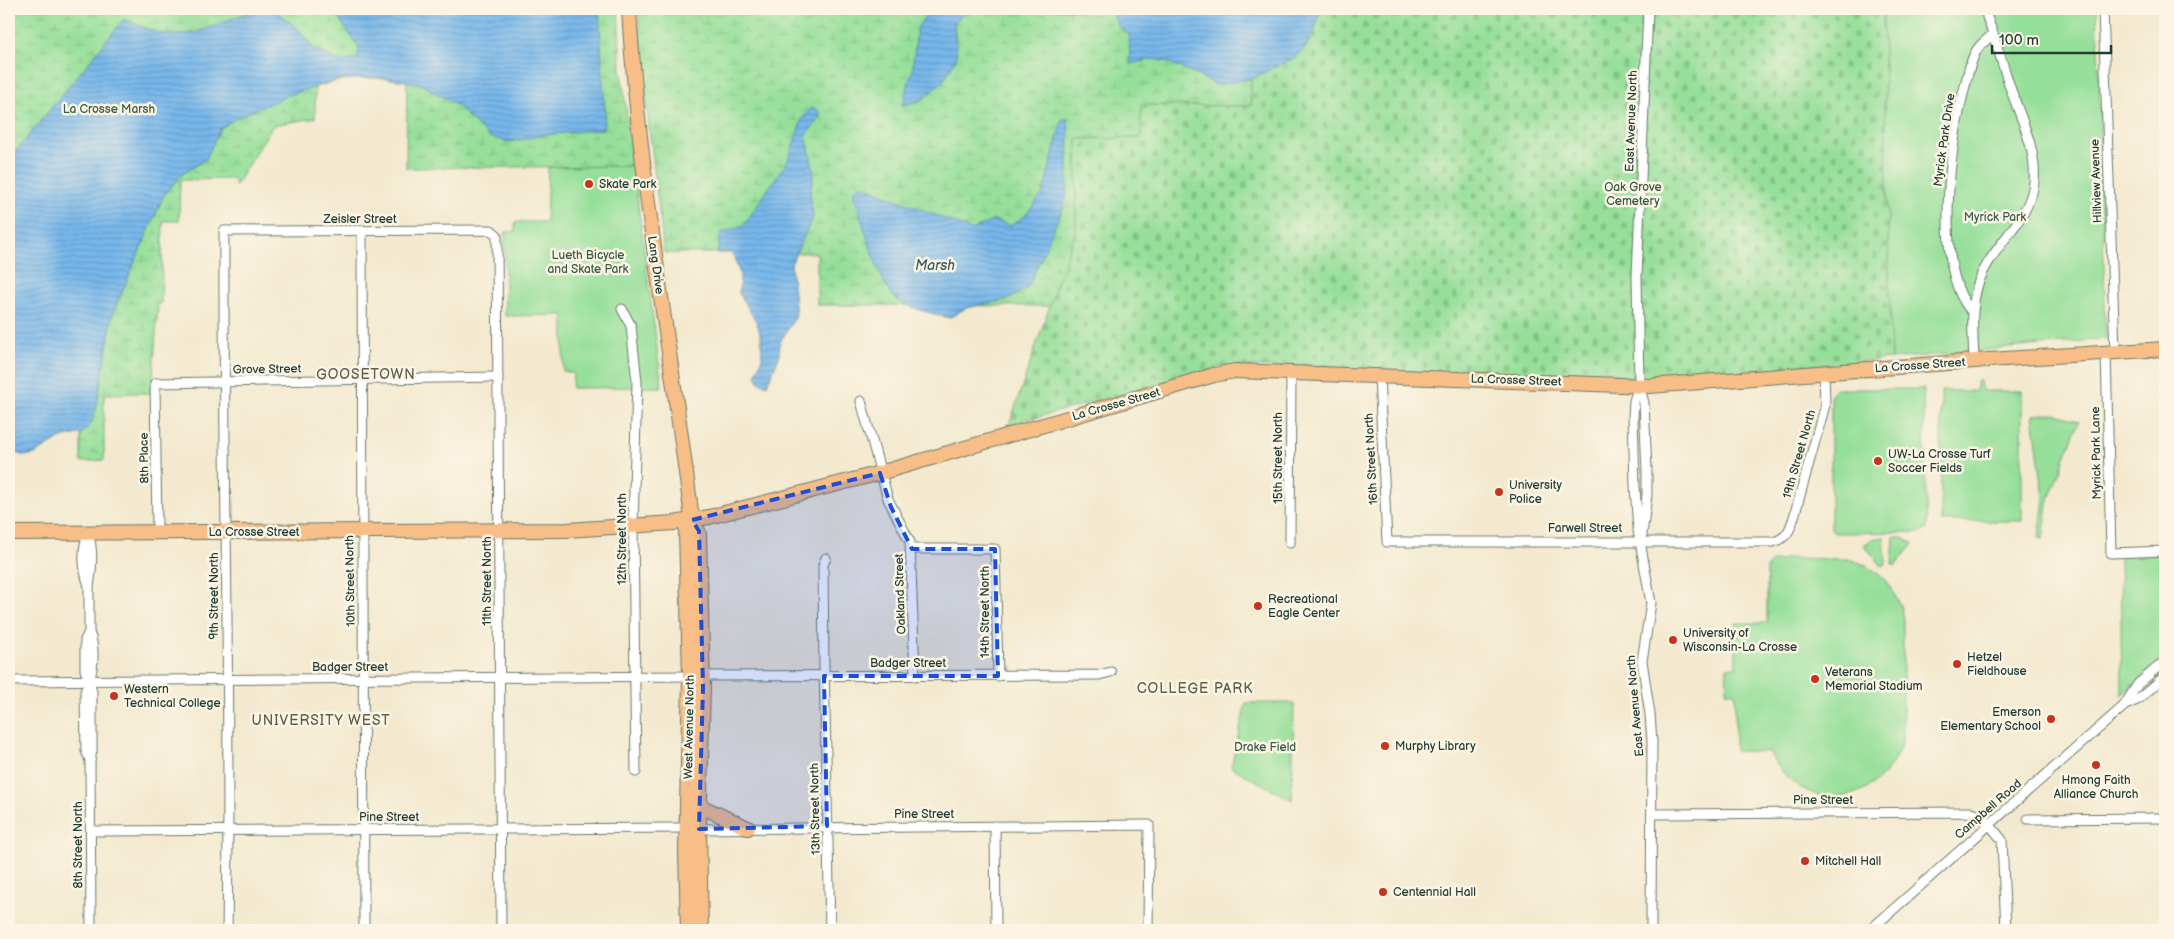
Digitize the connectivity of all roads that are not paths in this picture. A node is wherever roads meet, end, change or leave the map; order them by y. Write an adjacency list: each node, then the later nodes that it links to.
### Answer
1 (629, 9): 24 (main road, Lang Drive)
2 (1648, 9): 21 (street, East Avenue North)
3 (1986, 9): 5 (street)
4 (2103, 9): 12 (street, Hillview Avenue)
5 (1993, 34): 10 (street, Myrick Park Drive); 10 (street)
6 (224, 232): 7 (street, Zeisler Street); 19 (street, 9th Street North)
7 (362, 232): 8 (street, Zeisler Street); 18 (street, 10th Street North)
8 (496, 233): 17 (street, 11th Street North)
9 (622, 309): 25 (street, 12th Street North)
10 (1972, 312): 13 (street)
11 (2165, 349): 12 (main road, La Crosse Street)
12 (2111, 352): 13 (main road, La Crosse Street); 37 (street, Myrick Park Lane)
13 (1974, 361): 14 (main road, La Crosse Street)
14 (1824, 372): 21 (main road, La Crosse Street); 32 (street, 19th Street North)
15 (1291, 373): 16 (main road, La Crosse Street); 23 (main road, La Crosse Street); 35 (street, 15th Street North)
16 (1379, 375): 21 (main road, La Crosse Street); 34 (street, 16th Street North)
17 (498, 377): 18 (street, Grove Street); 26 (street, 11th Street North)
18 (361, 380): 19 (street, Grove Street); 29 (street, 10th Street North)
19 (223, 382): 20 (street, Grove Street); 28 (street, 9th Street North)
20 (155, 383): 27 (street, 8th Place)
21 (1639, 384): 33 (street, East Avenue North)
22 (860, 401): 23 (street, Oakland Street)
23 (880, 473): 24 (main road, La Crosse Street); 36 (street, Oakland Street)
24 (692, 523): 25 (main road, La Crosse Street); 41 (main road, West Avenue North)
25 (633, 526): 26 (main road, La Crosse Street); 46 (street, 12th Street North)
26 (500, 530): 29 (main road, La Crosse Street); 47 (street, 11th Street North)
27 (157, 532): 28 (main road, La Crosse Street); 31 (main road, La Crosse Street)
28 (226, 532): 29 (main road, La Crosse Street); 49 (street, 9th Street North)
29 (362, 532): 48 (street, 10th Street North)
30 (9, 533): 31 (main road, La Crosse Street)
31 (88, 533): 51 (street, 8th Street North)
32 (1783, 538): 33 (street, Farwell Street)
33 (1640, 540): 34 (street, Farwell Street); 55 (street, East Avenue North)
34 (1387, 542)
35 (1290, 543)
36 (911, 549): 43 (street, Oakland Street); 44 (street, 14th Street North)
37 (2165, 551)
38 (826, 558): 42 (street)
39 (2165, 661): 52 (street, Campbell Road)
40 (1111, 672): 44 (street, Badger Street)
41 (697, 676): 42 (street, Badger Street); 46 (street, Badger Street); 54 (main road, West Avenue North); 61 (main road, West Avenue North)
42 (824, 676): 43 (street, Badger Street); 59 (street, 13th Street North)
43 (915, 676): 44 (street, Badger Street)
44 (998, 676)
45 (2165, 676): 52 (street, Campbell Road)
46 (636, 677): 47 (street, Badger Street); 53 (street, 12th Street North)
47 (498, 678): 48 (street, Badger Street); 64 (street, 11th Street North)
48 (364, 679): 49 (street, Badger Street); 63 (street, 10th Street North)
49 (228, 680): 51 (street, Badger Street); 65 (street, 9th Street North)
50 (9, 681): 51 (street, Badger Street)
51 (89, 681): 66 (street, 8th Street North)
52 (2124, 706): 58 (street, Campbell Road)
53 (636, 772)
54 (700, 806): 61 (main road, West Avenue North); 62 (main road)
55 (1652, 814): 58 (street, Pine Street); 76 (street, East Avenue North)
56 (2165, 818): 57 (street)
57 (2028, 819)
58 (1990, 824): 77 (street, Campbell Road); 78 (street)
59 (827, 826): 60 (street, Pine Street); 62 (street, Pine Street); 73 (street, 13th Street North)
60 (995, 826): 74 (street); 75 (street, Pine Street)
61 (693, 828): 62 (street, Pine Street); 64 (street, Pine Street); 71 (main road, West Avenue North); 72 (main road, West Avenue North)
62 (748, 828)
63 (364, 829): 64 (street, Pine Street); 65 (street, Pine Street); 69 (street, 10th Street North)
64 (502, 829): 70 (street, 11th Street North)
65 (227, 830): 66 (street, Pine Street); 68 (street, 9th Street North)
66 (91, 831): 67 (street, 8th Street North)
67 (91, 930)
68 (227, 930)
69 (364, 930)
70 (501, 930)
71 (688, 930)
72 (701, 930)
73 (830, 930)
74 (996, 930)
75 (1148, 930)
76 (1652, 930)
77 (1870, 930)
78 (2006, 930)

